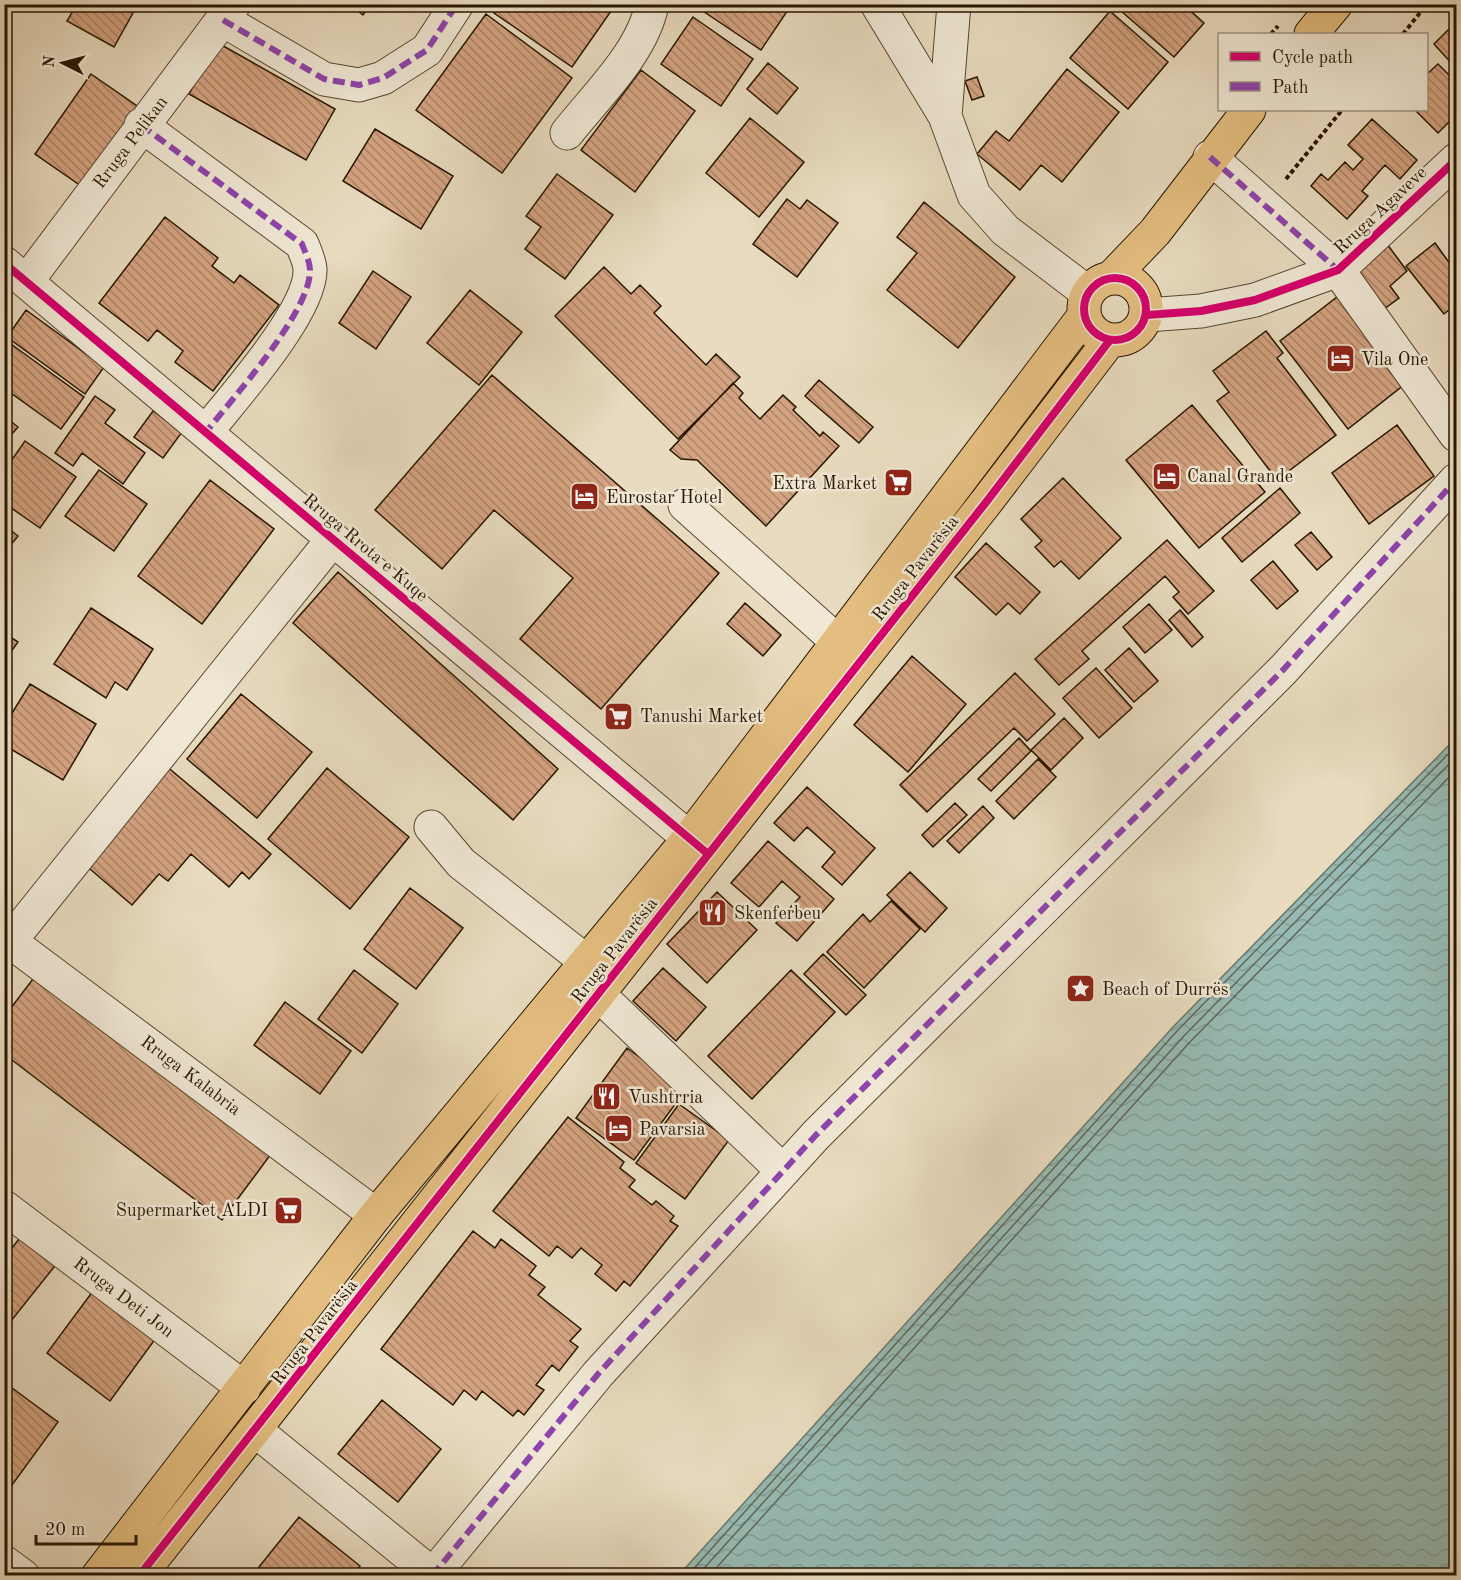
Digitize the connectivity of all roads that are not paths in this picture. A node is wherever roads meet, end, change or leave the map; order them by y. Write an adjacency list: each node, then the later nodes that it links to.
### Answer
1 (457, 4): 6 (street)
2 (652, 4): 11 (street)
3 (877, 4): 9 (street)
4 (954, 4): 9 (street)
5 (1336, 4): 7 (main road)
6 (228, 12): 10 (street, Rruga Pelikan)
7 (1312, 33)
8 (1249, 111): 12 (main road, Rruga Pavarësia)
9 (945, 116): 16 (street)
10 (141, 125): 15 (street, Rruga Pelikan); 18 (street)
11 (567, 133)
12 (1210, 157): 14 (street); 16 (main road, Rruga Pavarësia)
13 (1456, 160): 14 (street, Rruga Agaveve)
14 (1338, 270): 16 (street, Rruga Agaveve); 19 (street)
15 (16, 272): 18 (street, Rruga Rrota e Kuqe)
16 (1114, 298): 17 (main road); 17 (main road); 23 (main road, Rruga Pavarësia)
17 (1110, 340): 25 (main road, Rruga Pavarësia)
18 (206, 432): 22 (street, Rruga Rrota e Kuqe)
19 (1456, 435)
20 (1456, 480): 29 (street)
21 (685, 505): 23 (street)
22 (333, 539): 25 (street, Rruga Rrota e Kuqe); 26 (street)
23 (838, 642): 25 (main road, Rruga Pavarësia)
24 (431, 827): 27 (street)
25 (700, 845): 27 (main road, Rruga Pavarësia); 28 (main road, Rruga Pavarësia)
26 (8, 939): 31 (street, Rruga Kalabria)
27 (587, 962): 31 (main road, Rruga Pavarësia)
28 (598, 994): 29 (street); 33 (main road, Rruga Pavarësia)
29 (783, 1171): 38 (street)
30 (4, 1207): 32 (street, Rruga Deti Jon)
31 (376, 1215): 32 (main road, Rruga Pavarësia)
32 (244, 1388): 36 (main road, Rruga Pavarësia)
33 (255, 1431): 37 (main road, Rruga Pavarësia); 38 (street)
34 (4, 1562): 35 (street)
35 (23, 1575)
36 (98, 1575)
37 (139, 1575)
38 (432, 1575)

